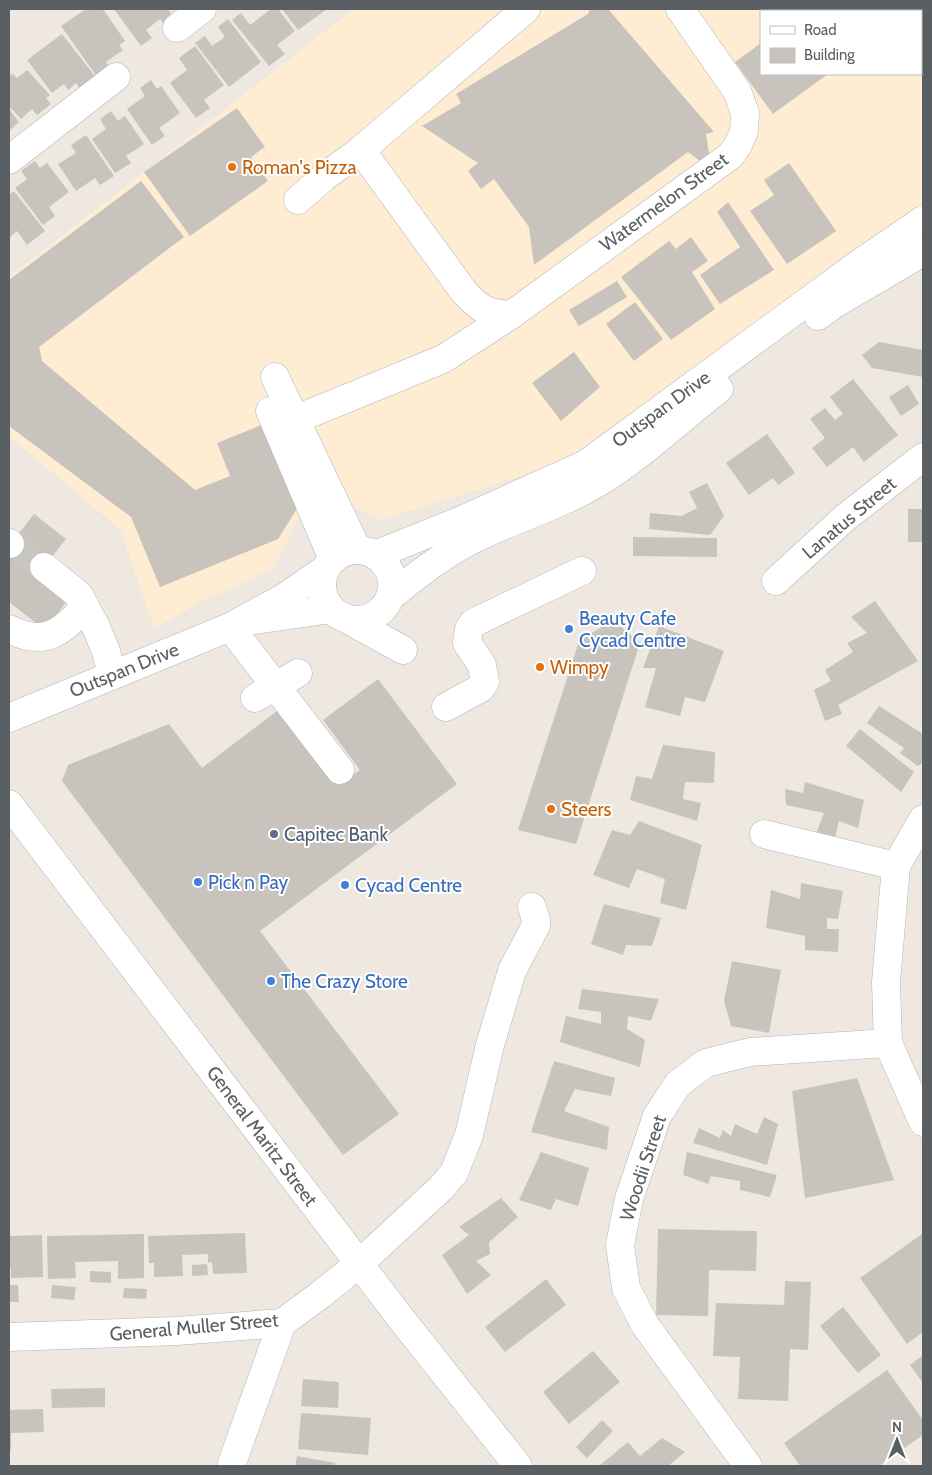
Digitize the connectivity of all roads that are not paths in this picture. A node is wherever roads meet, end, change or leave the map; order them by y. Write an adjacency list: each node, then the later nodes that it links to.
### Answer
1 (202, 9): 4 (street)
2 (526, 9): 6 (street)
3 (680, 9): 12 (street, Watermelon Street)
4 (177, 28)
5 (116, 77): 7 (street)
6 (361, 150): 8 (street); 11 (street)
7 (9, 160)
8 (298, 200)
9 (923, 220): 17 (street, Outspan Drive)
10 (923, 252): 21 (street, Outspan Drive)
11 (464, 292): 12 (street); 13 (street, Watermelon Street)
12 (511, 315): 13 (street, Watermelon Street)
13 (443, 359): 15 (street, Watermelon Street)
14 (267, 382): 15 (street)
15 (286, 424): 17 (street)
16 (923, 457): 20 (street, Lanatus Street)
17 (347, 558): 21 (street); 23 (street); 24 (street, Outspan Drive)
18 (44, 567): 22 (street)
19 (582, 571): 27 (street)
20 (776, 581)
21 (388, 601): 23 (street); 23 (street)
22 (85, 606): 25 (street); 26 (street)
23 (338, 614): 24 (street, Outspan Drive)
24 (234, 625): 26 (street, Outspan Drive); 29 (street)
25 (9, 629)
26 (112, 675): 28 (street, Outspan Drive)
27 (446, 707)
28 (9, 718)
29 (340, 770)
30 (9, 804): 37 (street, General Maritz Street)
31 (923, 819): 33 (street)
32 (764, 834): 33 (street)
33 (896, 866): 35 (street)
34 (532, 907): 37 (street, General Muller Street)
35 (888, 1043): 36 (street); 42 (street, Woodii Street)
36 (923, 1122)
37 (360, 1263): 38 (street, General Muller Street); 41 (street, General Maritz Street)
38 (282, 1323): 39 (street, General Muller Street); 40 (street)
39 (9, 1337)
40 (231, 1466)
41 (518, 1466)
42 (748, 1466)

